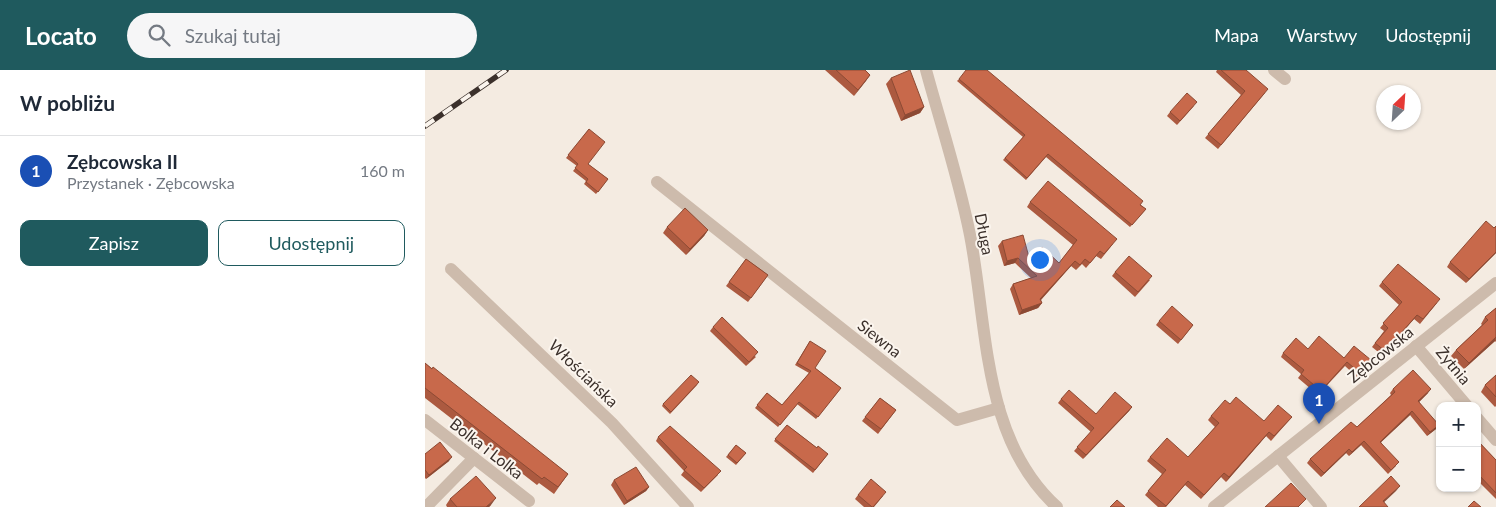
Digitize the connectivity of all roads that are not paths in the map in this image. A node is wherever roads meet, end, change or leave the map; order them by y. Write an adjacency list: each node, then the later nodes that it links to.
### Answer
1 (926, 70): 9 (street, Długa)
2 (1274, 70): 3 (street)
3 (1285, 79)
4 (657, 182): 9 (street, Siewna)
5 (451, 269): 18 (street, Włościańska)
6 (1496, 282): 7 (street, Zębcowska)
7 (1417, 346): 8 (street, Żytnia); 13 (street, Zębcowska)
8 (1464, 402)
9 (999, 408): 16 (street)
10 (425, 420): 14 (street, Bolka i Lolka)
11 (1481, 423): 12 (street)
12 (1496, 440)
13 (1278, 456): 20 (street, Zębcowska); 21 (street)
14 (474, 458): 15 (street, Bolka i Lolka); 17 (street)
15 (529, 501)
16 (1043, 502): 19 (street)
17 (426, 507)
18 (688, 507)
19 (1057, 507)
20 (1214, 507)
21 (1321, 507)

